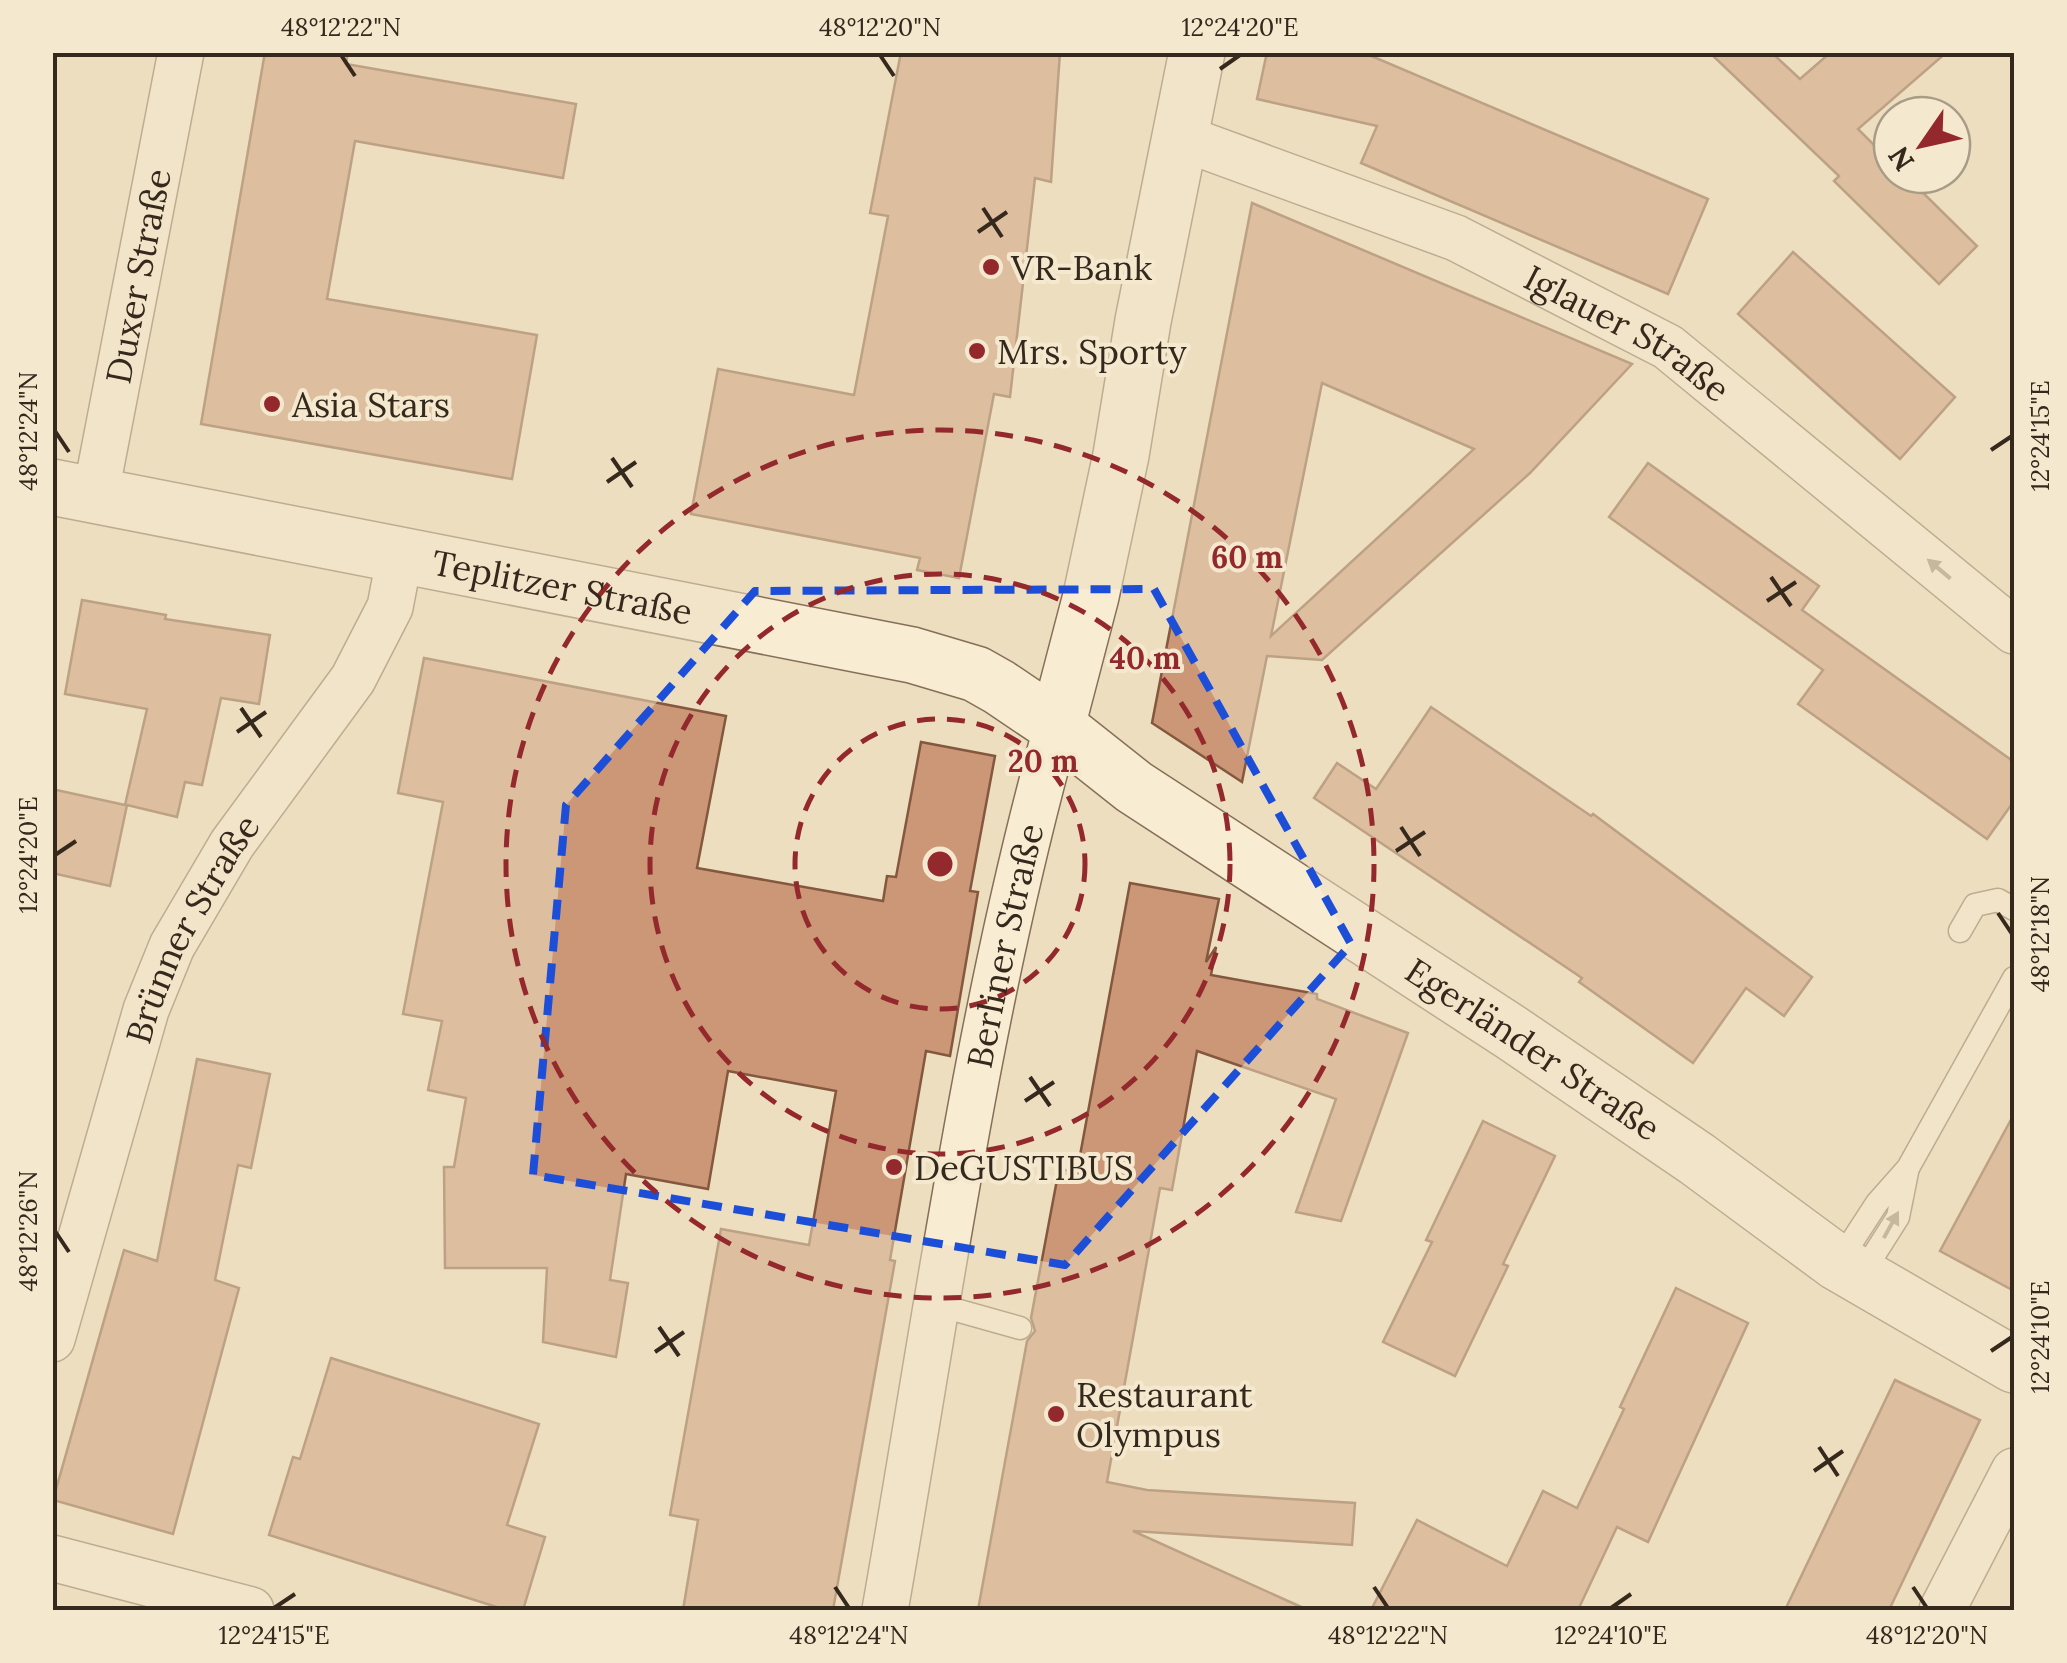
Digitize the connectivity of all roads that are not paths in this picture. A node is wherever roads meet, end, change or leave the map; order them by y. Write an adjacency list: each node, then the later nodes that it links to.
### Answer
1 (182, 52): 4 (street, Duxer Straße)
2 (1197, 52): 3 (street, Berliner Straße)
3 (1180, 137): 6 (street, Iglauer Straße, one-way to 3); 7 (street, Berliner Straße)
4 (74, 492): 5 (street, Teplitzer Straße)
5 (400, 555): 7 (street, Teplitzer Straße); 14 (street, Brünner Straße)
6 (2014, 631)
7 (1056, 726): 11 (street, Egerländer Straße); 12 (street, Berliner Straße)
8 (2014, 909): 9 (lane)
9 (1960, 931)
10 (2014, 978): 11 (lane)
11 (1849, 1270): 15 (street, Egerländer Straße)
12 (938, 1305): 13 (lane); 19 (street, Berliner Straße)
13 (1020, 1328)
14 (52, 1339)
15 (2014, 1365)
16 (2014, 1471): 20 (street)
17 (52, 1558): 18 (street)
18 (251, 1610)
19 (884, 1610)
20 (1942, 1610)

